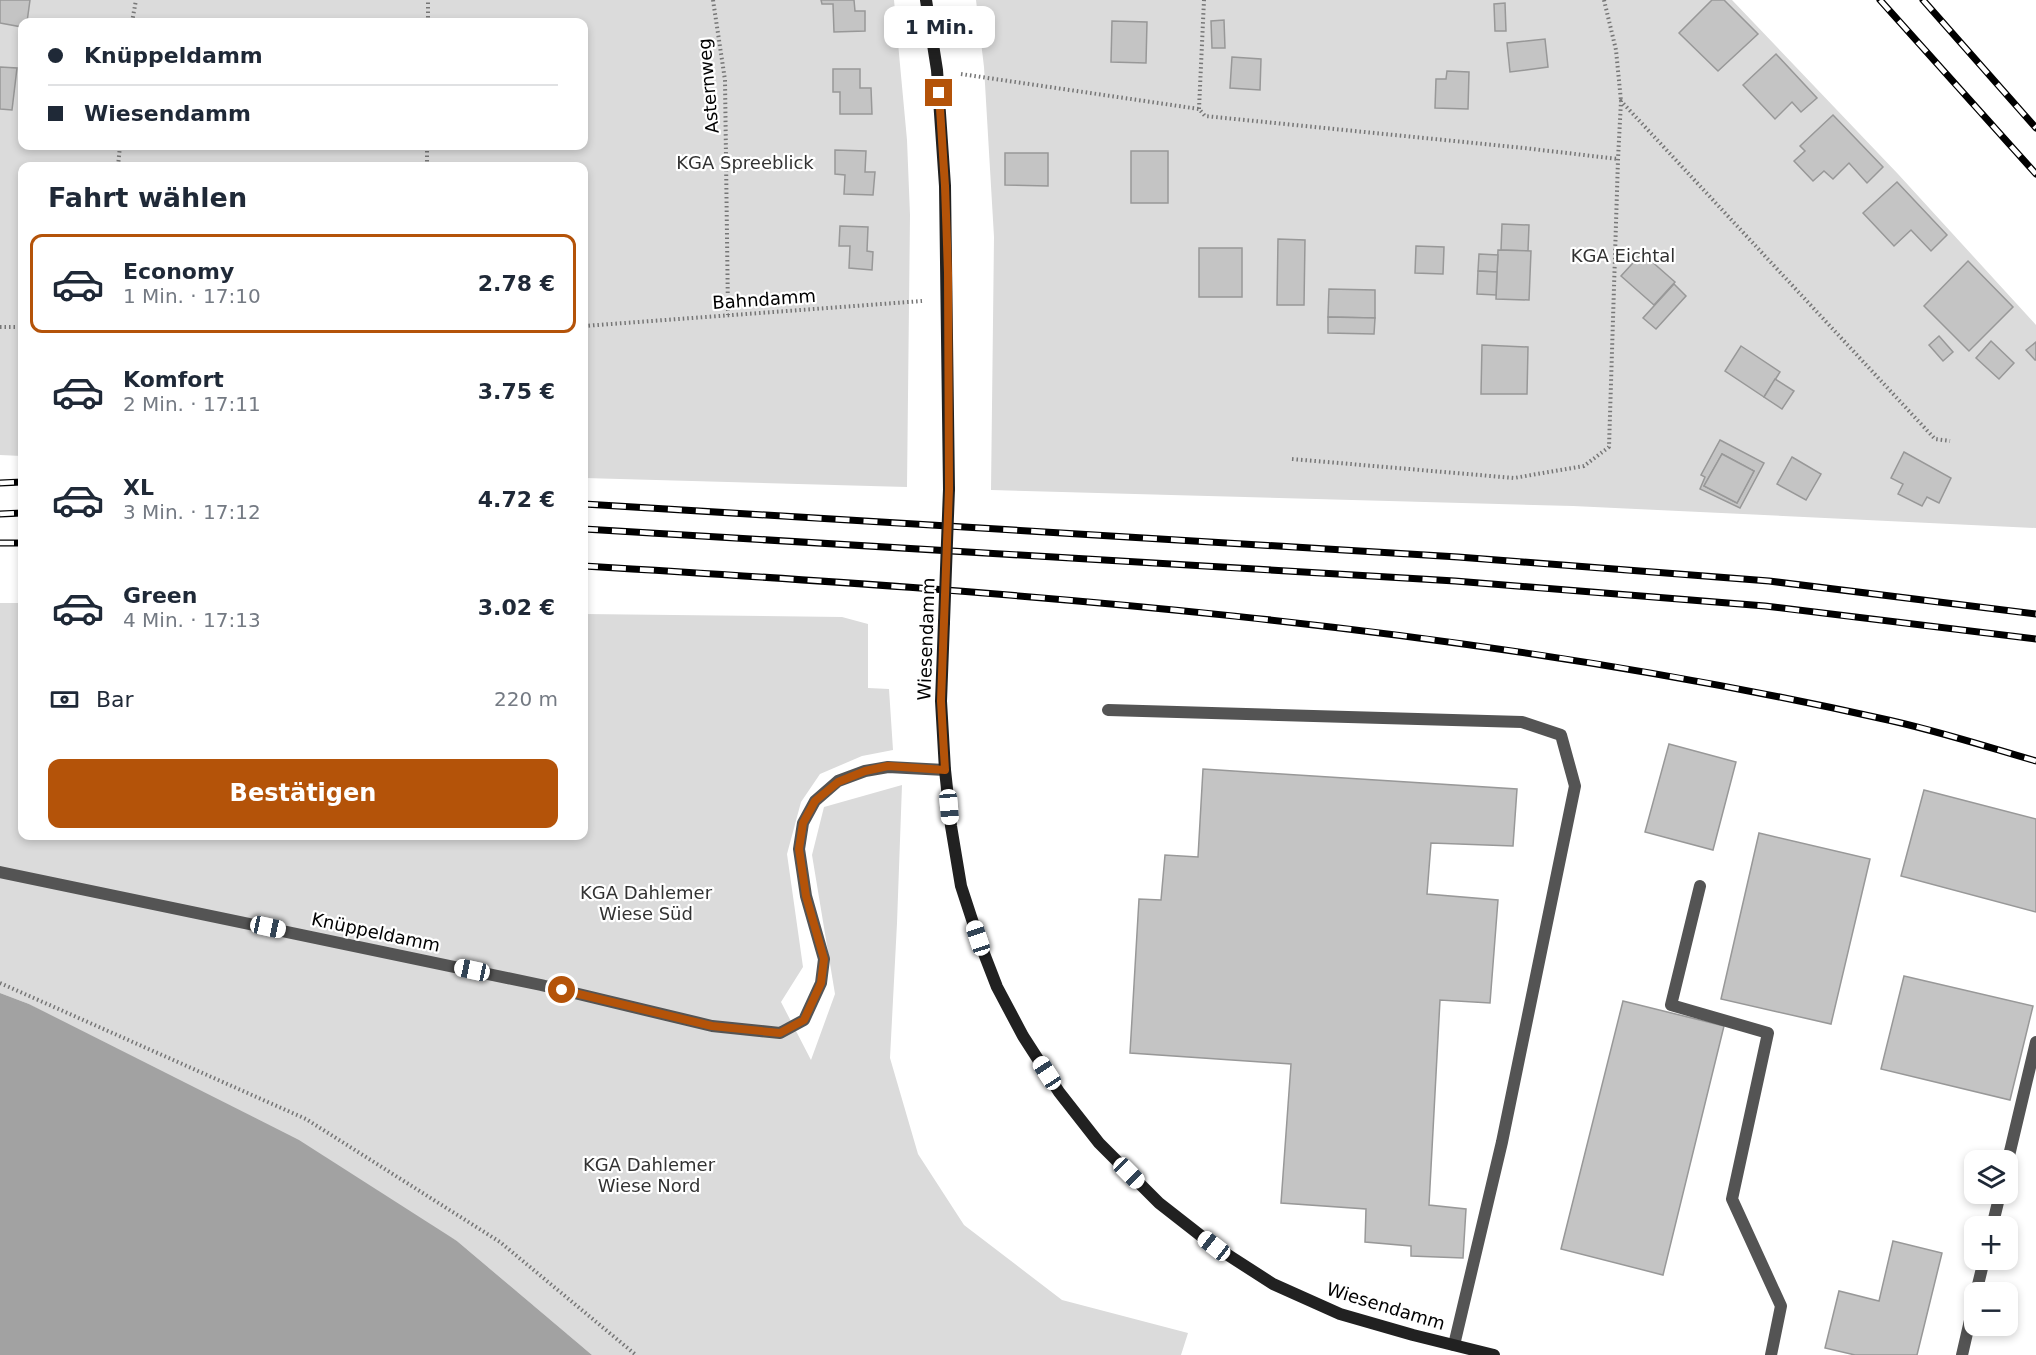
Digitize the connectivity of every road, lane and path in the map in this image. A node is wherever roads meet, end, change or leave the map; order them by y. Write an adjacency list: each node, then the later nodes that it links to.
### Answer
1 (136, 0): 7 (path)
2 (428, 0): 8 (path)
3 (713, 0): 14 (path, Asternweg)
4 (926, 0): 9 (street, Wiesendamm)
5 (1204, 0): 11 (path)
6 (1604, 0): 10 (path)
7 (133, 18)
8 (428, 18)
9 (937, 70): 11 (path); 13 (street, Wiesendamm)
10 (1621, 101): 12 (path); 18 (path)
11 (1199, 109): 12 (path)
12 (1617, 159): 19 (path)
13 (947, 300): 14 (path, Bahndamm); 21 (street, Wiesendamm, bridge)
14 (728, 315): 15 (path, Bahndamm)
15 (588, 326)
16 (0, 327): 17 (path)
17 (18, 327)
18 (1950, 441)
19 (1292, 459)
20 (1108, 710): 28 (lane)
21 (945, 770): 22 (lane, Knüppeldamm); 28 (street, Wiesendamm)
22 (0, 872)
23 (1700, 886): 31 (lane)
24 (0, 983): 29 (path)
25 (2036, 1042): 26 (lane)
26 (2010, 1150)
27 (1966, 1336): 32 (lane)
28 (1454, 1345): 30 (street, Wiesendamm)
29 (636, 1355)
30 (1494, 1355)
31 (1771, 1355)
32 (1962, 1355)

